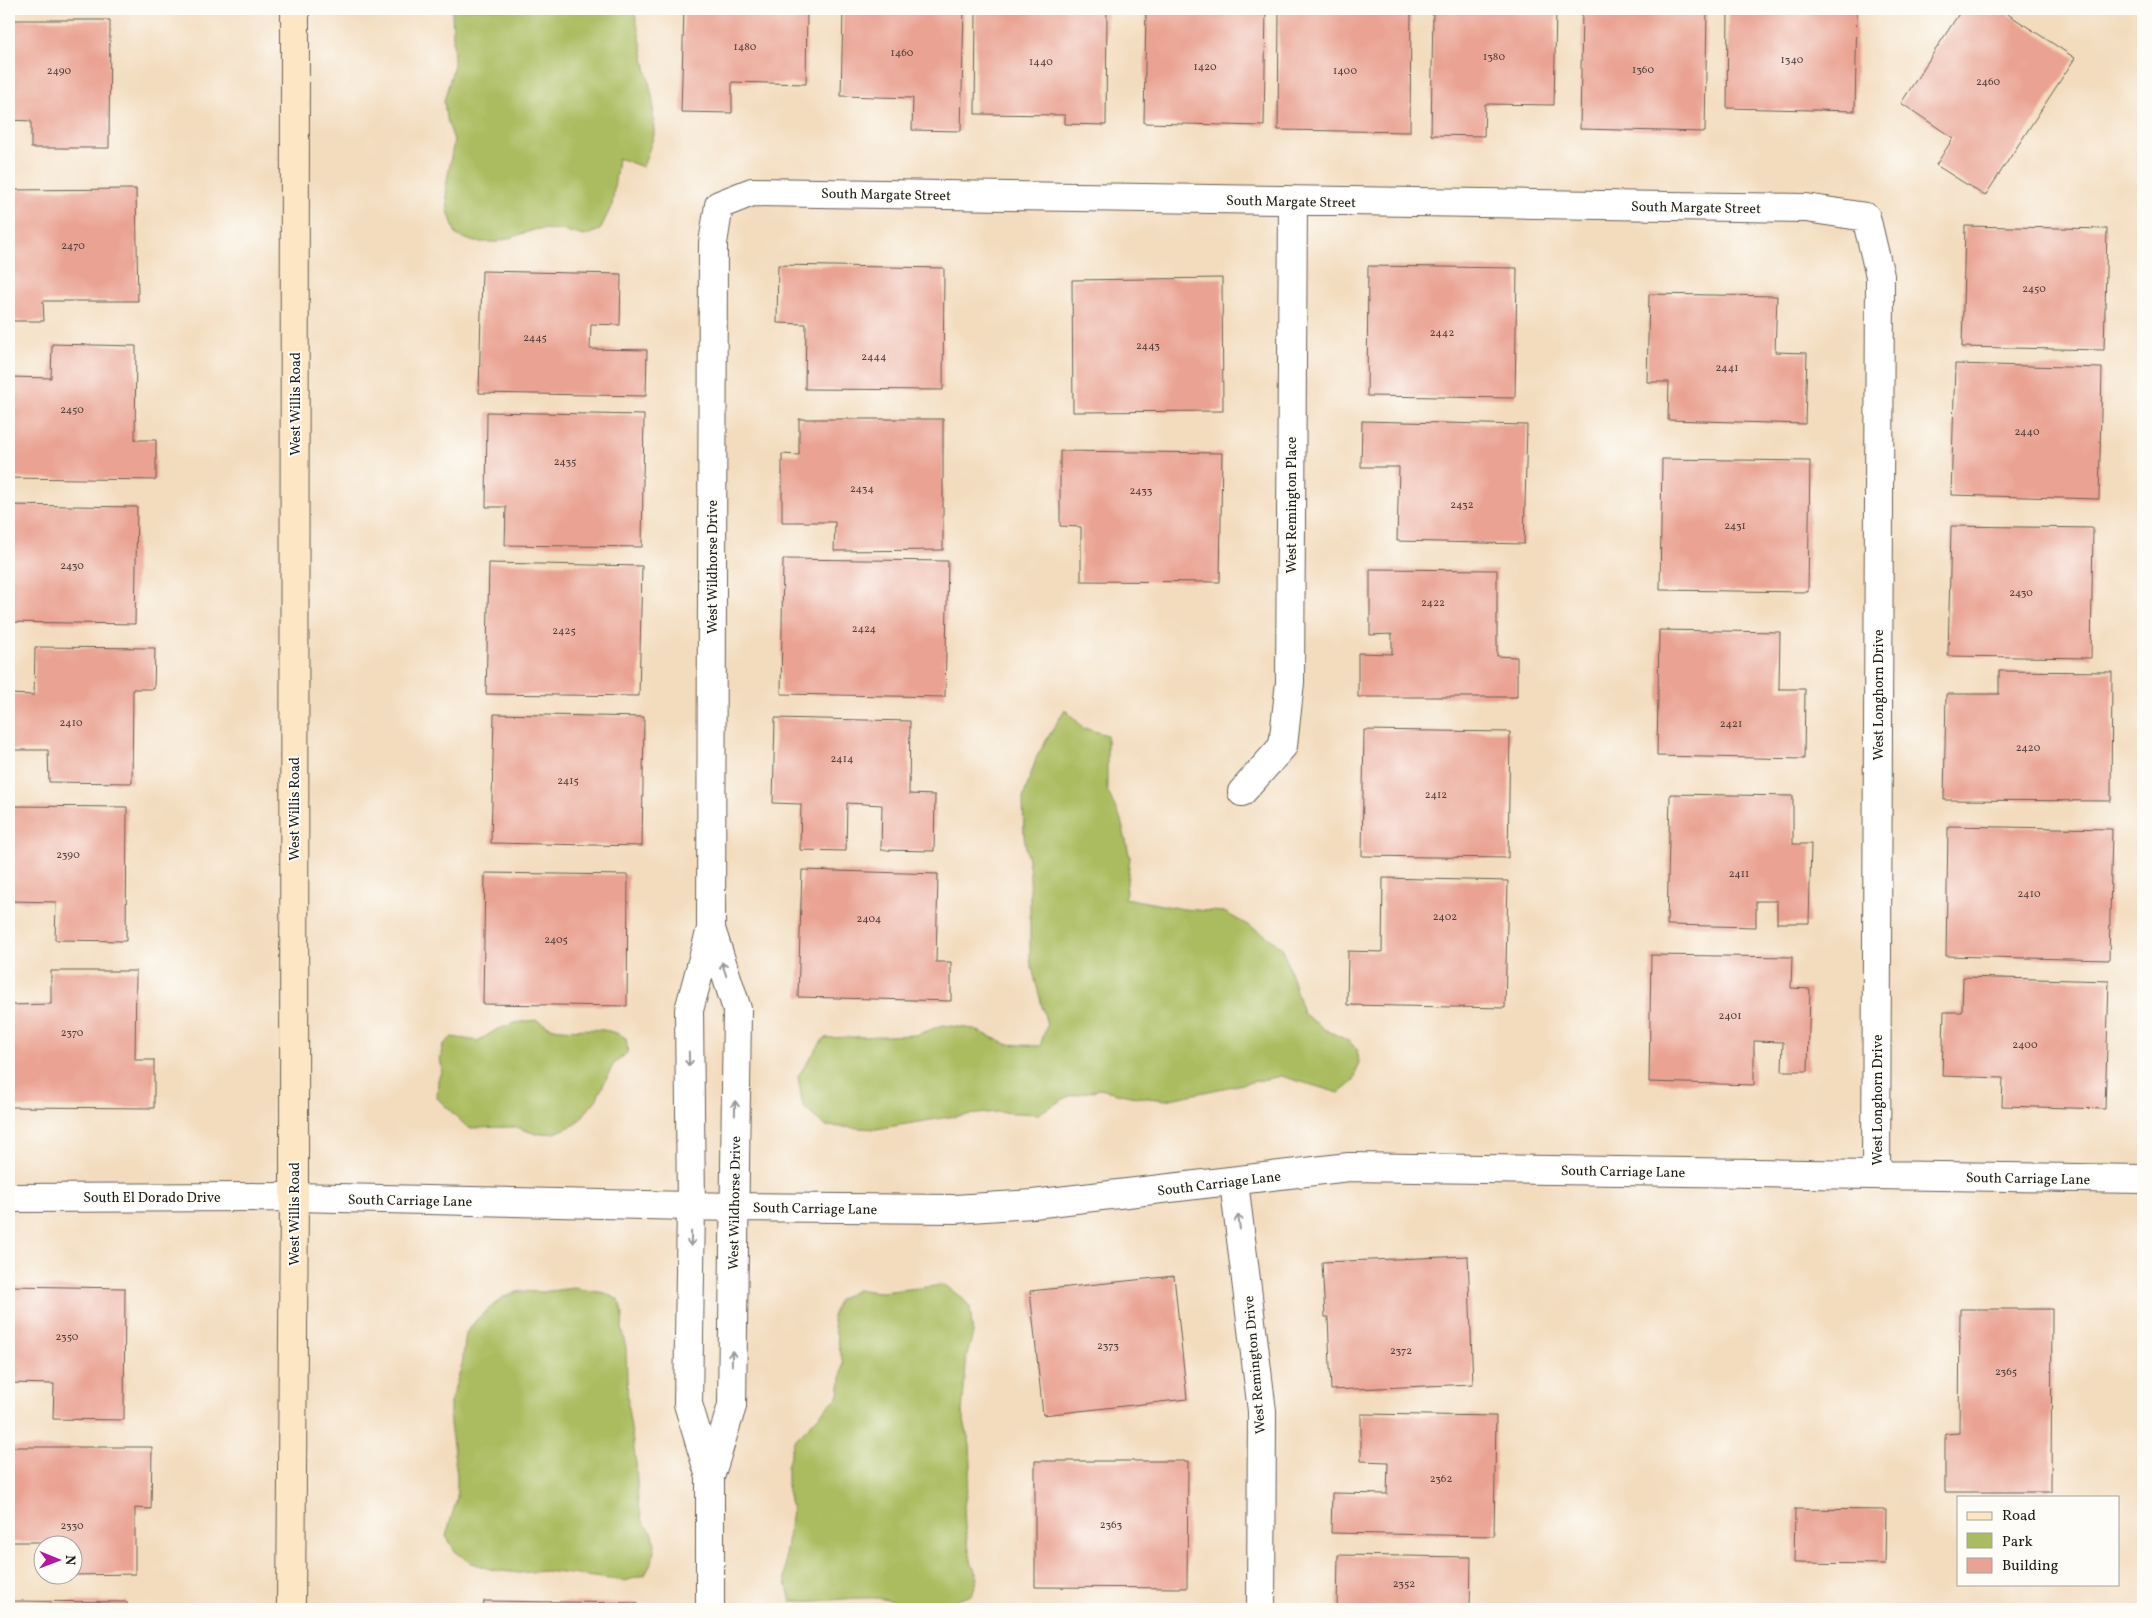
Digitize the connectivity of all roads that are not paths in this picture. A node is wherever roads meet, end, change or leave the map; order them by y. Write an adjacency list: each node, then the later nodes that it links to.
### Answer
1 (295, 9): 10 (street, West Willis Road)
2 (1293, 201): 3 (street, South Margate Street); 4 (street, South Margate Street); 5 (street, West Remington Place)
3 (718, 205): 6 (street, West Wildhorse Drive)
4 (1866, 217): 7 (street, West Longhorn Drive)
5 (1242, 792)
6 (711, 929): 12 (street, West Wildhorse Drive, one-way to 12); 13 (street, West Wildhorse Drive, one-way to 6)
7 (1876, 1175): 8 (street, South Carriage Lane); 9 (street, South Carriage Lane)
8 (2143, 1179)
9 (1234, 1182): 13 (street, South Carriage Lane); 17 (street, West Remington Drive, one-way to 9)
10 (294, 1197): 11 (street, South El Dorado Drive); 12 (street, South Carriage Lane); 15 (street, West Willis Road)
11 (9, 1198)
12 (692, 1206): 13 (street, South Carriage Lane); 14 (street, West Wildhorse Drive, one-way to 14)
13 (733, 1207): 14 (street, West Wildhorse Drive, one-way to 13)
14 (710, 1477): 16 (street, West Wildhorse Drive)
15 (291, 1609)
16 (710, 1609)
17 (1261, 1609)

